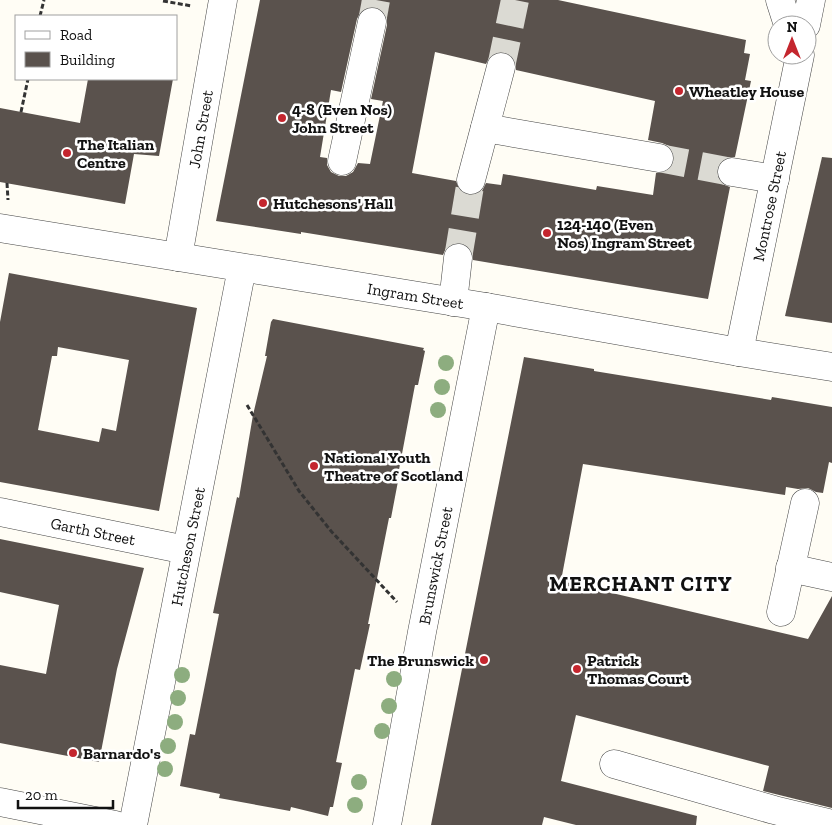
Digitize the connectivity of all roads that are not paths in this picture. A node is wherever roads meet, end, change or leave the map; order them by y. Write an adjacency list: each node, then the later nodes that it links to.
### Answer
1 (223, 0): 16 (street, John Street)
2 (780, 0): 4 (street)
3 (811, 0): 5 (street)
4 (785, 15)
5 (808, 15)
6 (372, 22): 11 (street)
7 (797, 65): 13 (street, Montrose Street)
8 (501, 67): 9 (street)
9 (485, 128): 10 (street); 14 (street)
10 (659, 158)
11 (342, 161)
12 (732, 172): 13 (street)
13 (775, 179): 21 (street, Montrose Street)
14 (471, 180)
15 (0, 228): 16 (street, Ingram Street)
16 (178, 257): 18 (street, Ingram Street)
17 (458, 258): 19 (street)
18 (242, 268): 19 (street, Ingram Street); 25 (street, Hutcheson Street)
19 (452, 302): 20 (street, Ingram Street)
20 (486, 307): 21 (street, Ingram Street); 34 (street, Brunswick Street)
21 (739, 352): 22 (street, Ingram Street)
22 (832, 366)
23 (805, 503): 26 (street)
24 (0, 512): 25 (street, Garth Street)
25 (186, 550): 33 (street, Hutcheson Street)
26 (790, 568): 27 (street); 28 (street)
27 (832, 577)
28 (781, 612)
29 (614, 764): 31 (street)
30 (0, 802): 32 (street)
31 (832, 824)
32 (115, 825)
33 (133, 825)
34 (386, 825)

